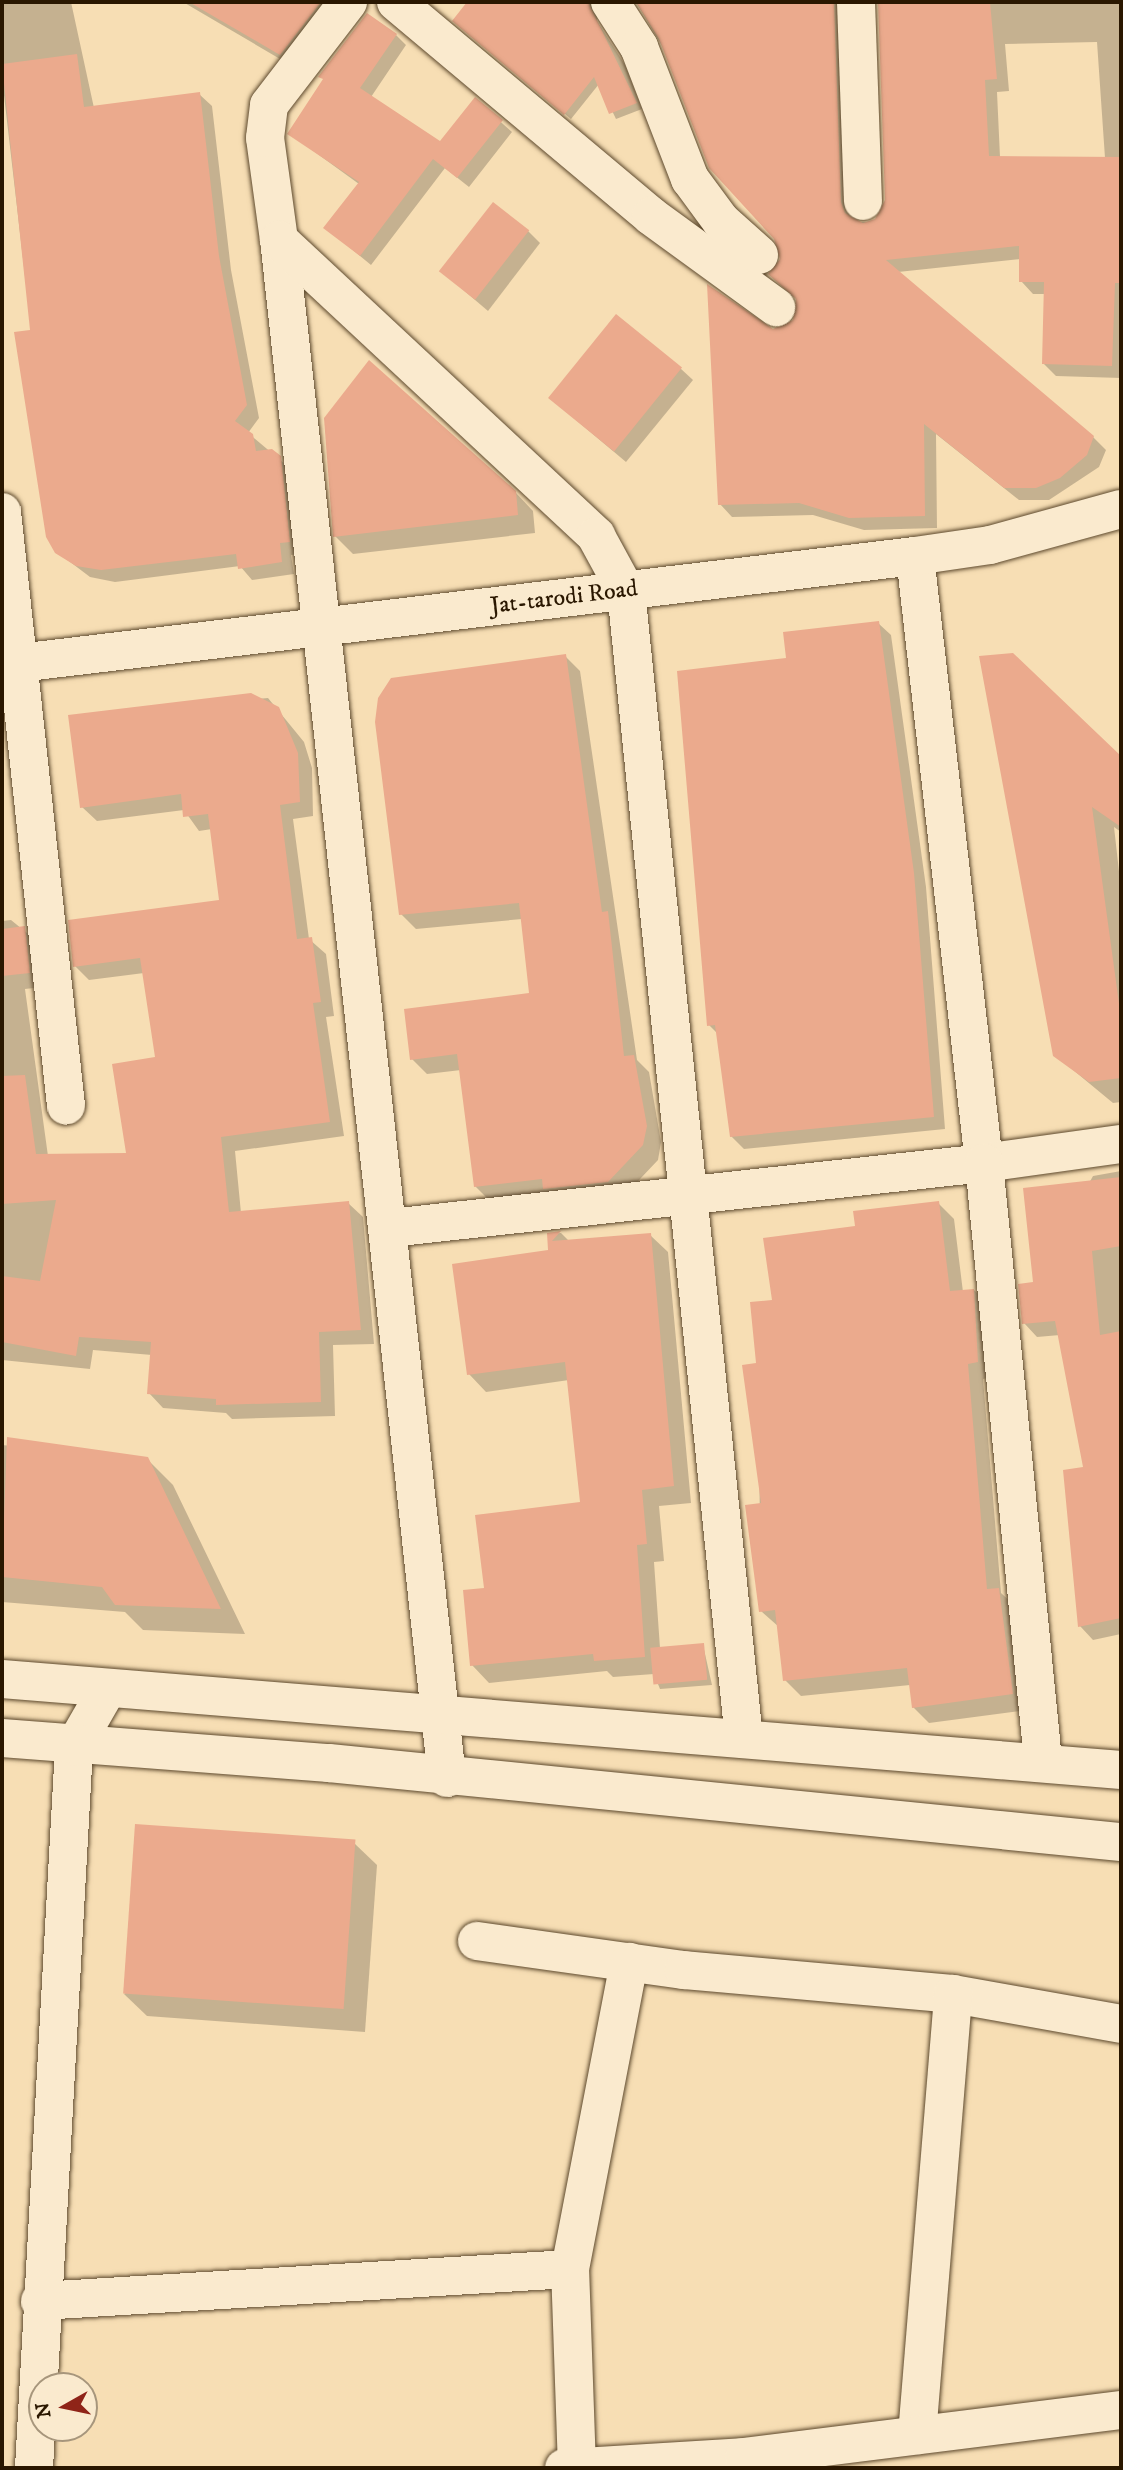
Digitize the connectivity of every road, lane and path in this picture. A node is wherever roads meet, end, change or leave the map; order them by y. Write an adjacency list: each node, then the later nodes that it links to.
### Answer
1 (348, 2): 6 (street)
2 (396, 2): 8 (street)
3 (610, 2): 7 (street)
4 (856, 2): 5 (street)
5 (863, 201)
6 (279, 240): 12 (street); 13 (street)
7 (759, 255)
8 (776, 307)
9 (1121, 509): 11 (street, Jat-tarodi Road)
10 (2, 512): 14 (street)
11 (915, 556): 12 (street, Jat-tarodi Road); 17 (street)
12 (626, 591): 13 (street, Jat-tarodi Road); 18 (street)
13 (319, 626): 14 (street, Jat-tarodi Road); 19 (street)
14 (10, 664): 15 (street)
15 (66, 1106)
16 (1121, 1144): 17 (street)
17 (984, 1163): 18 (street); 26 (street)
18 (688, 1191): 19 (street); 24 (street)
19 (390, 1228): 22 (street)
20 (2, 1679): 21 (street)
21 (108, 1688): 22 (street); 25 (street)
22 (440, 1715): 24 (street); 28 (street)
23 (2, 1738): 25 (street)
24 (744, 1738): 26 (street)
25 (74, 1747): 28 (street); 35 (street)
26 (1043, 1760): 27 (street)
27 (1121, 1770)
28 (447, 1778): 29 (street)
29 (1121, 1842)
30 (477, 1941): 31 (street)
31 (629, 1962): 32 (street); 34 (street)
32 (953, 1994): 33 (street); 37 (street)
33 (1121, 2024)
34 (570, 2269): 35 (street); 40 (street)
35 (40, 2301): 38 (street)
36 (1121, 2410): 37 (street)
37 (917, 2435): 40 (street)
38 (34, 2468)
39 (564, 2468): 40 (street)
40 (577, 2468)

